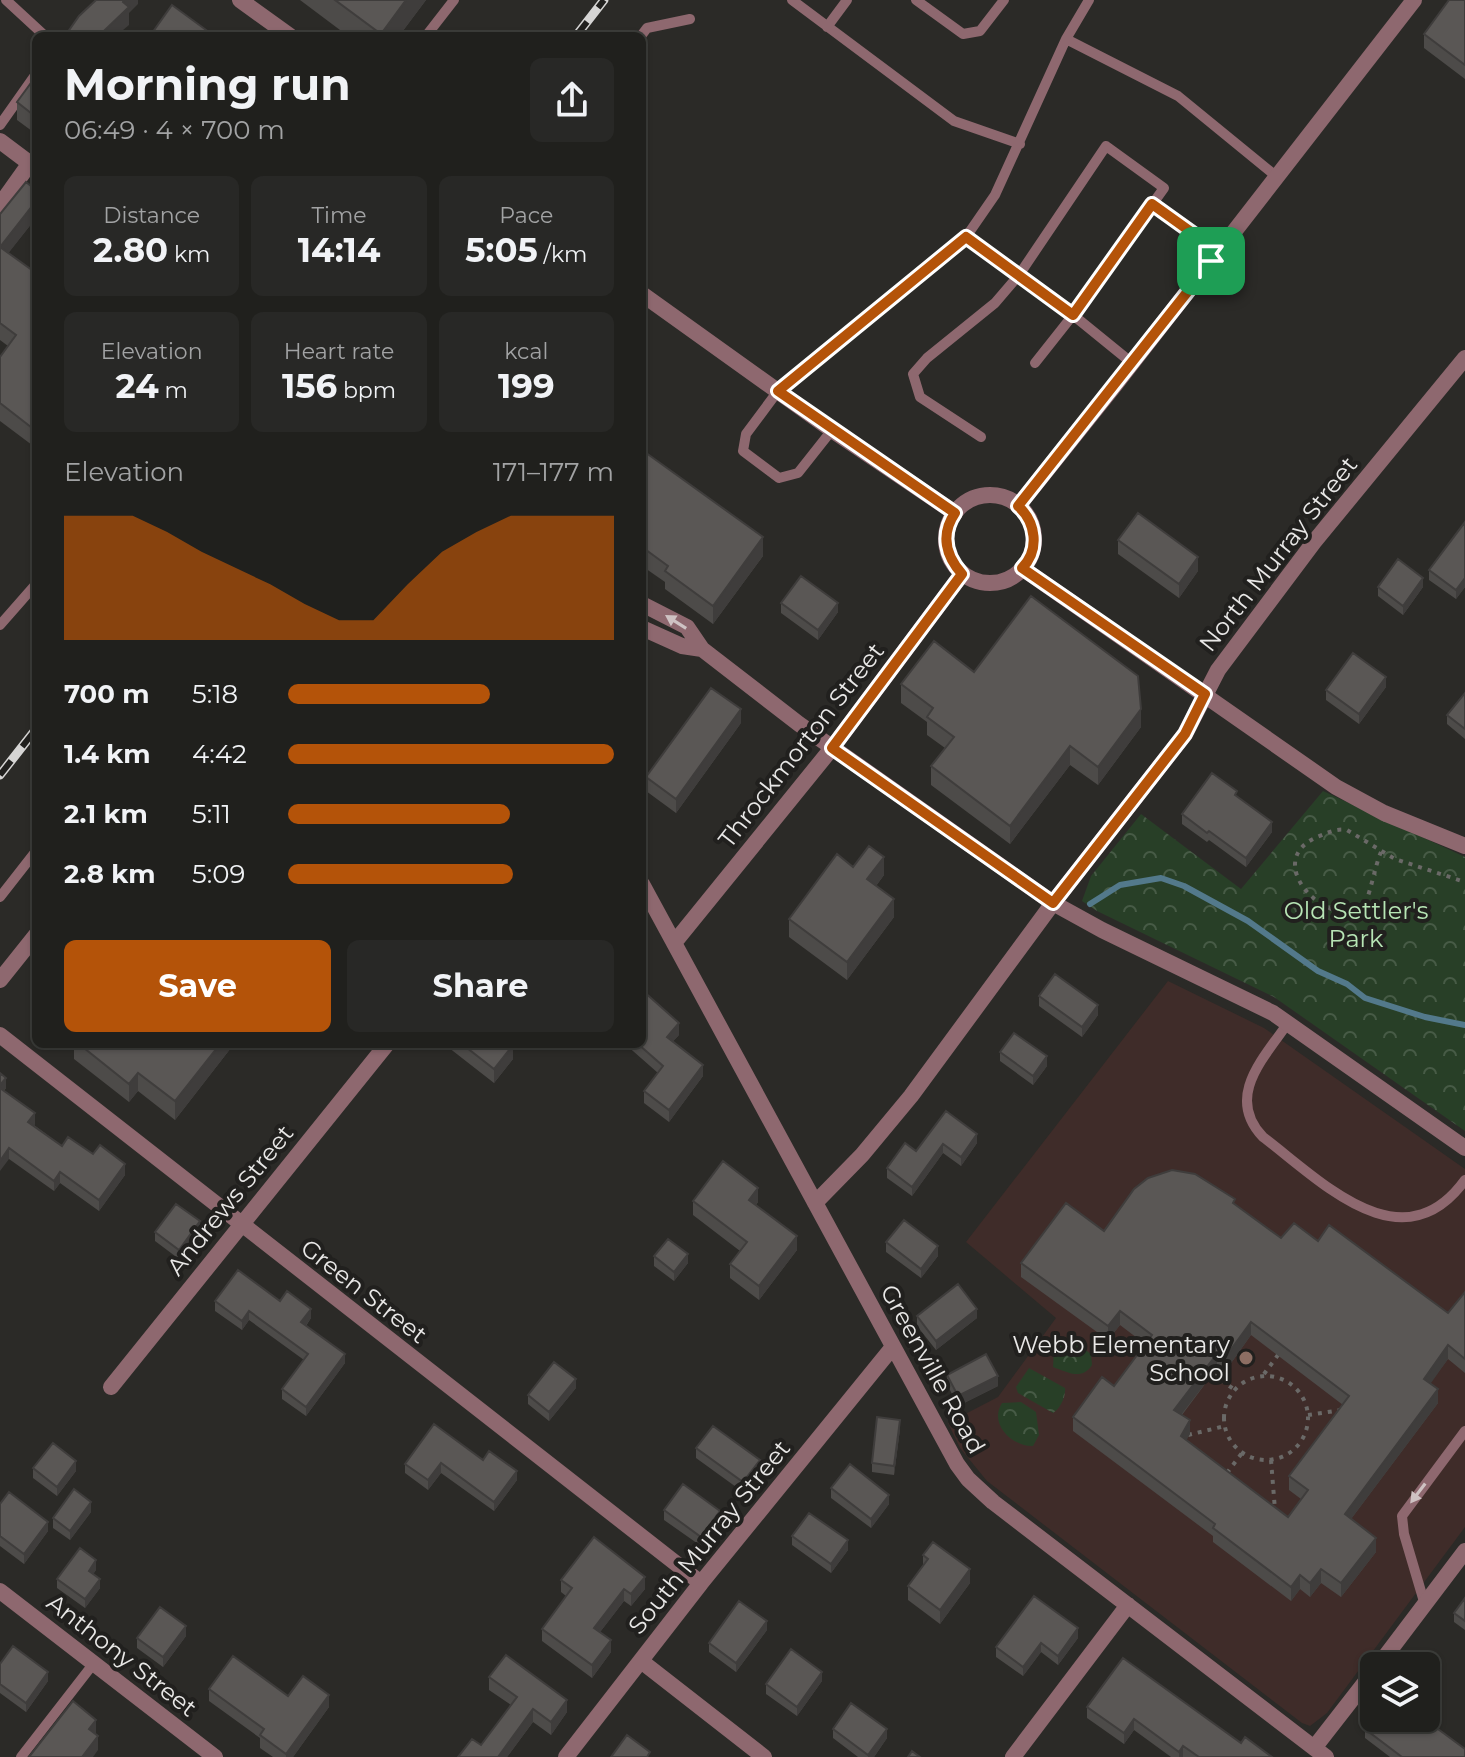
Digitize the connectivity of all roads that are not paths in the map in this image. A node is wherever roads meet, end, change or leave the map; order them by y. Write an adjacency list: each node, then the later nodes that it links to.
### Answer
1 (6, 0): 12 (lane)
2 (240, 0): 13 (street)
3 (454, 0): 14 (lane)
4 (792, 0): 11 (lane)
5 (847, 0): 11 (lane)
6 (917, 0): 7 (lane)
7 (1004, 0)
8 (1089, 0): 16 (lane)
9 (1414, 0): 23 (street)
10 (690, 19): 15 (lane)
11 (827, 27): 20 (lane)
12 (41, 32)
13 (284, 32)
14 (429, 32)
15 (644, 32)
16 (1066, 39): 20 (lane); 23 (lane)
17 (32, 80): 18 (lane)
18 (0, 125)
19 (0, 141): 21 (street)
20 (1020, 144): 26 (lane)
21 (32, 165)
22 (32, 167): 25 (street)
23 (1277, 177): 27 (street)
24 (1152, 204): 27 (lane); 28 (lane); 30 (lane)
25 (0, 205)
26 (966, 237): 28 (lane); 34 (lane)
27 (1219, 252): 33 (street)
28 (1019, 275): 30 (lane); 36 (lane)
29 (646, 297): 34 (street)
30 (1073, 315): 32 (lane); 33 (lane)
31 (1465, 358): 46 (street, North Murray Street)
32 (1035, 363)
33 (1132, 363): 37 (street)
34 (778, 391): 35 (street); 35 (lane)
35 (832, 430): 38 (street)
36 (981, 437)
37 (1018, 506): 38 (street); 39 (street)
38 (955, 513): 40 (street)
39 (1022, 568): 40 (street); 46 (street)
40 (962, 574): 47 (street, Throckmorton Street)
41 (32, 589): 43 (lane)
42 (646, 606): 45 (street, one-way to 42)
43 (0, 625)
44 (646, 630): 45 (street)
45 (702, 649): 47 (street)
46 (1205, 694): 48 (street); 52 (street, North Murray Street)
47 (832, 748): 52 (street); 54 (street, Throckmorton Street)
48 (1463, 844)
49 (32, 856): 51 (lane)
50 (646, 891): 54 (street, Greenville Road)
51 (0, 897)
52 (1053, 903): 56 (street); 61 (street)
53 (32, 940): 55 (street)
54 (674, 943): 61 (street, Greenville Road)
55 (0, 980)
56 (1288, 1023): 59 (street); 60 (lane)
57 (0, 1035): 62 (street, Green Street)
58 (384, 1048): 62 (street, Andrews Street)
59 (1465, 1148)
60 (1465, 1180)
61 (815, 1203): 63 (street, Greenville Road)
62 (241, 1225): 64 (street, Andrews Street); 67 (street, Green Street)
63 (892, 1348): 67 (street, South Murray Street); 69 (street, Greenville Road)
64 (111, 1387)
65 (1465, 1431): 70 (lane, one-way to 70)
66 (1465, 1551): 70 (street)
67 (701, 1583): 72 (street, South Murray Street)
68 (0, 1591): 73 (street, Anthony Street)
69 (1128, 1605): 75 (street, Greenville Road); 80 (street)
70 (1425, 1605): 71 (street)
71 (1389, 1652)
72 (641, 1661): 78 (street, South Murray Street); 79 (street)
73 (94, 1663): 76 (lane); 77 (street, Anthony Street)
74 (1360, 1692): 75 (street)
75 (1320, 1753)
76 (21, 1757)
77 (215, 1757)
78 (566, 1757)
79 (764, 1757)
80 (1013, 1757)

